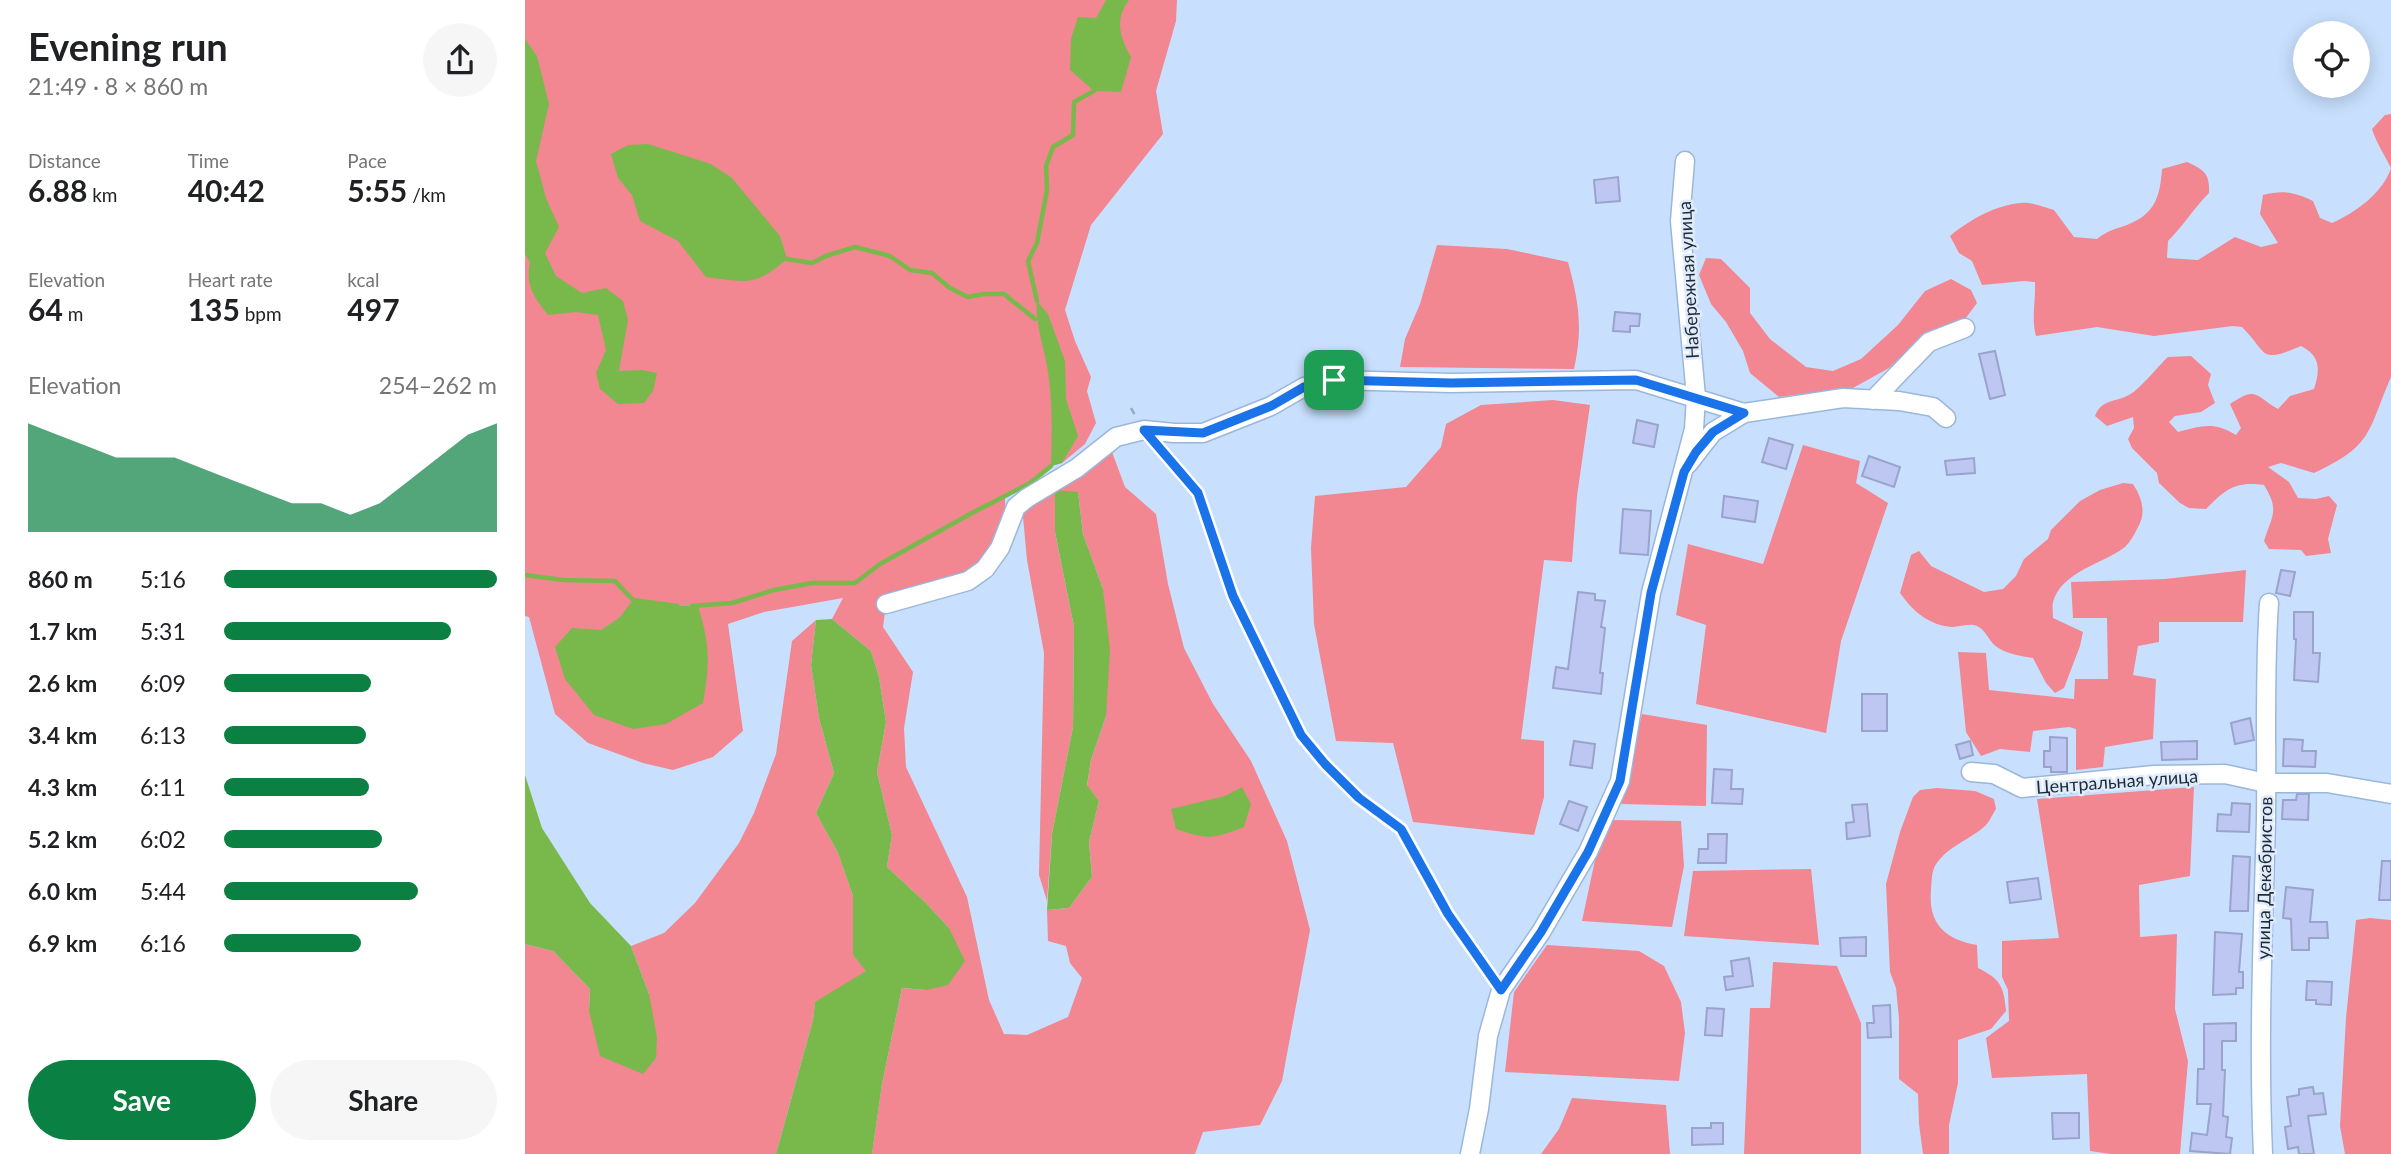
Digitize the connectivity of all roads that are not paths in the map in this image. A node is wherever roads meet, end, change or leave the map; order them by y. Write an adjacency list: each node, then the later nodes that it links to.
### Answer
1 (1685, 161): 3 (street, Набережная улица)
2 (1965, 328): 4 (street)
3 (1696, 397): 5 (street); 7 (street, Набережная улица); 9 (street)
4 (1873, 400): 5 (street); 6 (street)
5 (1744, 413): 7 (street)
6 (1946, 418)
7 (1684, 472): 13 (street, Набережная улица)
8 (2269, 603): 11 (street, улица Декабристов)
9 (886, 604)
10 (1971, 772): 11 (street, Центральная улица)
11 (2266, 783): 12 (street, Центральная улица); 14 (street, улица Декабристов)
12 (2391, 794)
13 (1470, 1154)
14 (2263, 1154)

